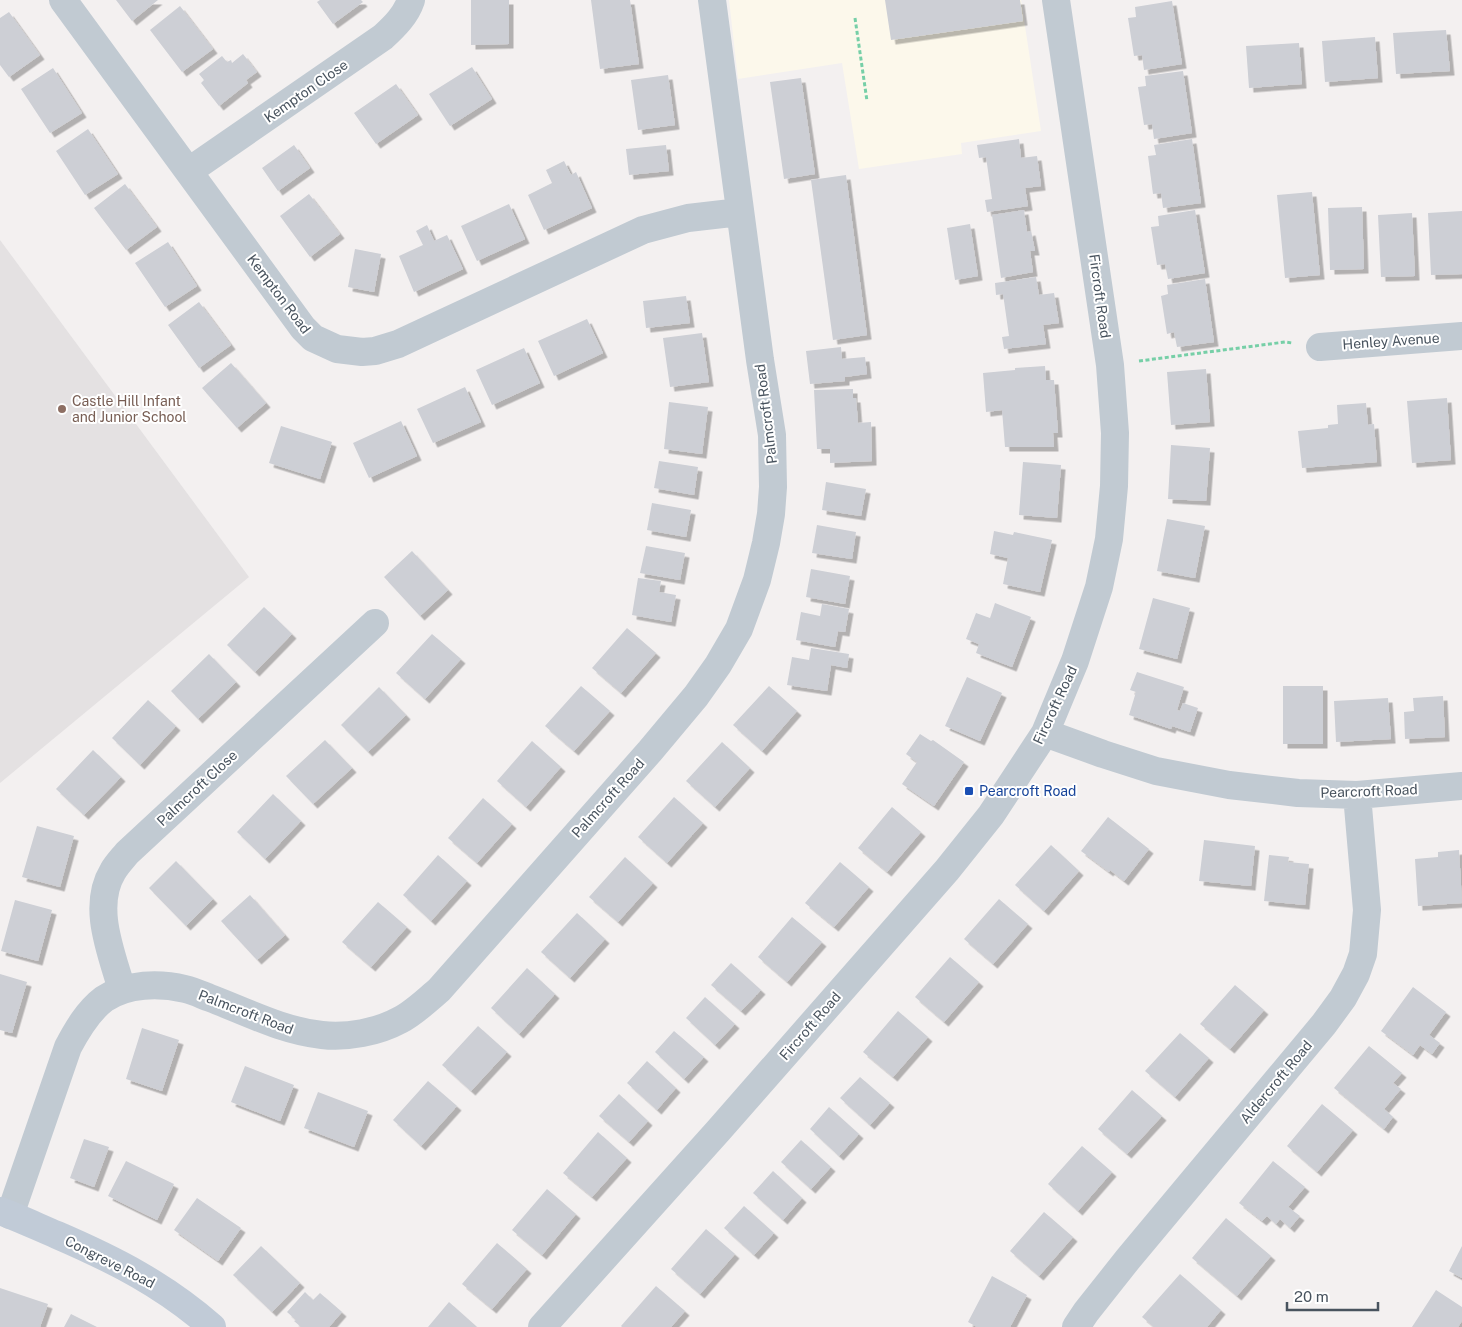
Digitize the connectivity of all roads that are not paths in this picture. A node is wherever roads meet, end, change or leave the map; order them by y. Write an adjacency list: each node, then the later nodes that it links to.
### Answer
1 (63, 0): 5 (street, Kempton Road)
2 (411, 0): 5 (street, Kempton Close)
3 (712, 0): 6 (street, Palmcroft Road)
4 (1056, 0): 10 (street, Fircroft Road)
5 (190, 171): 6 (street, Kempton Road)
6 (740, 212): 13 (street, Palmcroft Road)
7 (1462, 336): 8 (street, Henley Avenue)
8 (1320, 347)
9 (375, 624): 13 (street, Palmcroft Close)
10 (1045, 733): 12 (street, Pearcroft Road); 16 (street, Fircroft Road)
11 (1462, 786): 12 (street, Pearcroft Road)
12 (1357, 795): 17 (street, Aldercroft Road)
13 (122, 990): 14 (street, Palmcroft Road)
14 (5, 1213): 15 (street, Congreve Road)
15 (212, 1327)
16 (542, 1327)
17 (1076, 1327)

